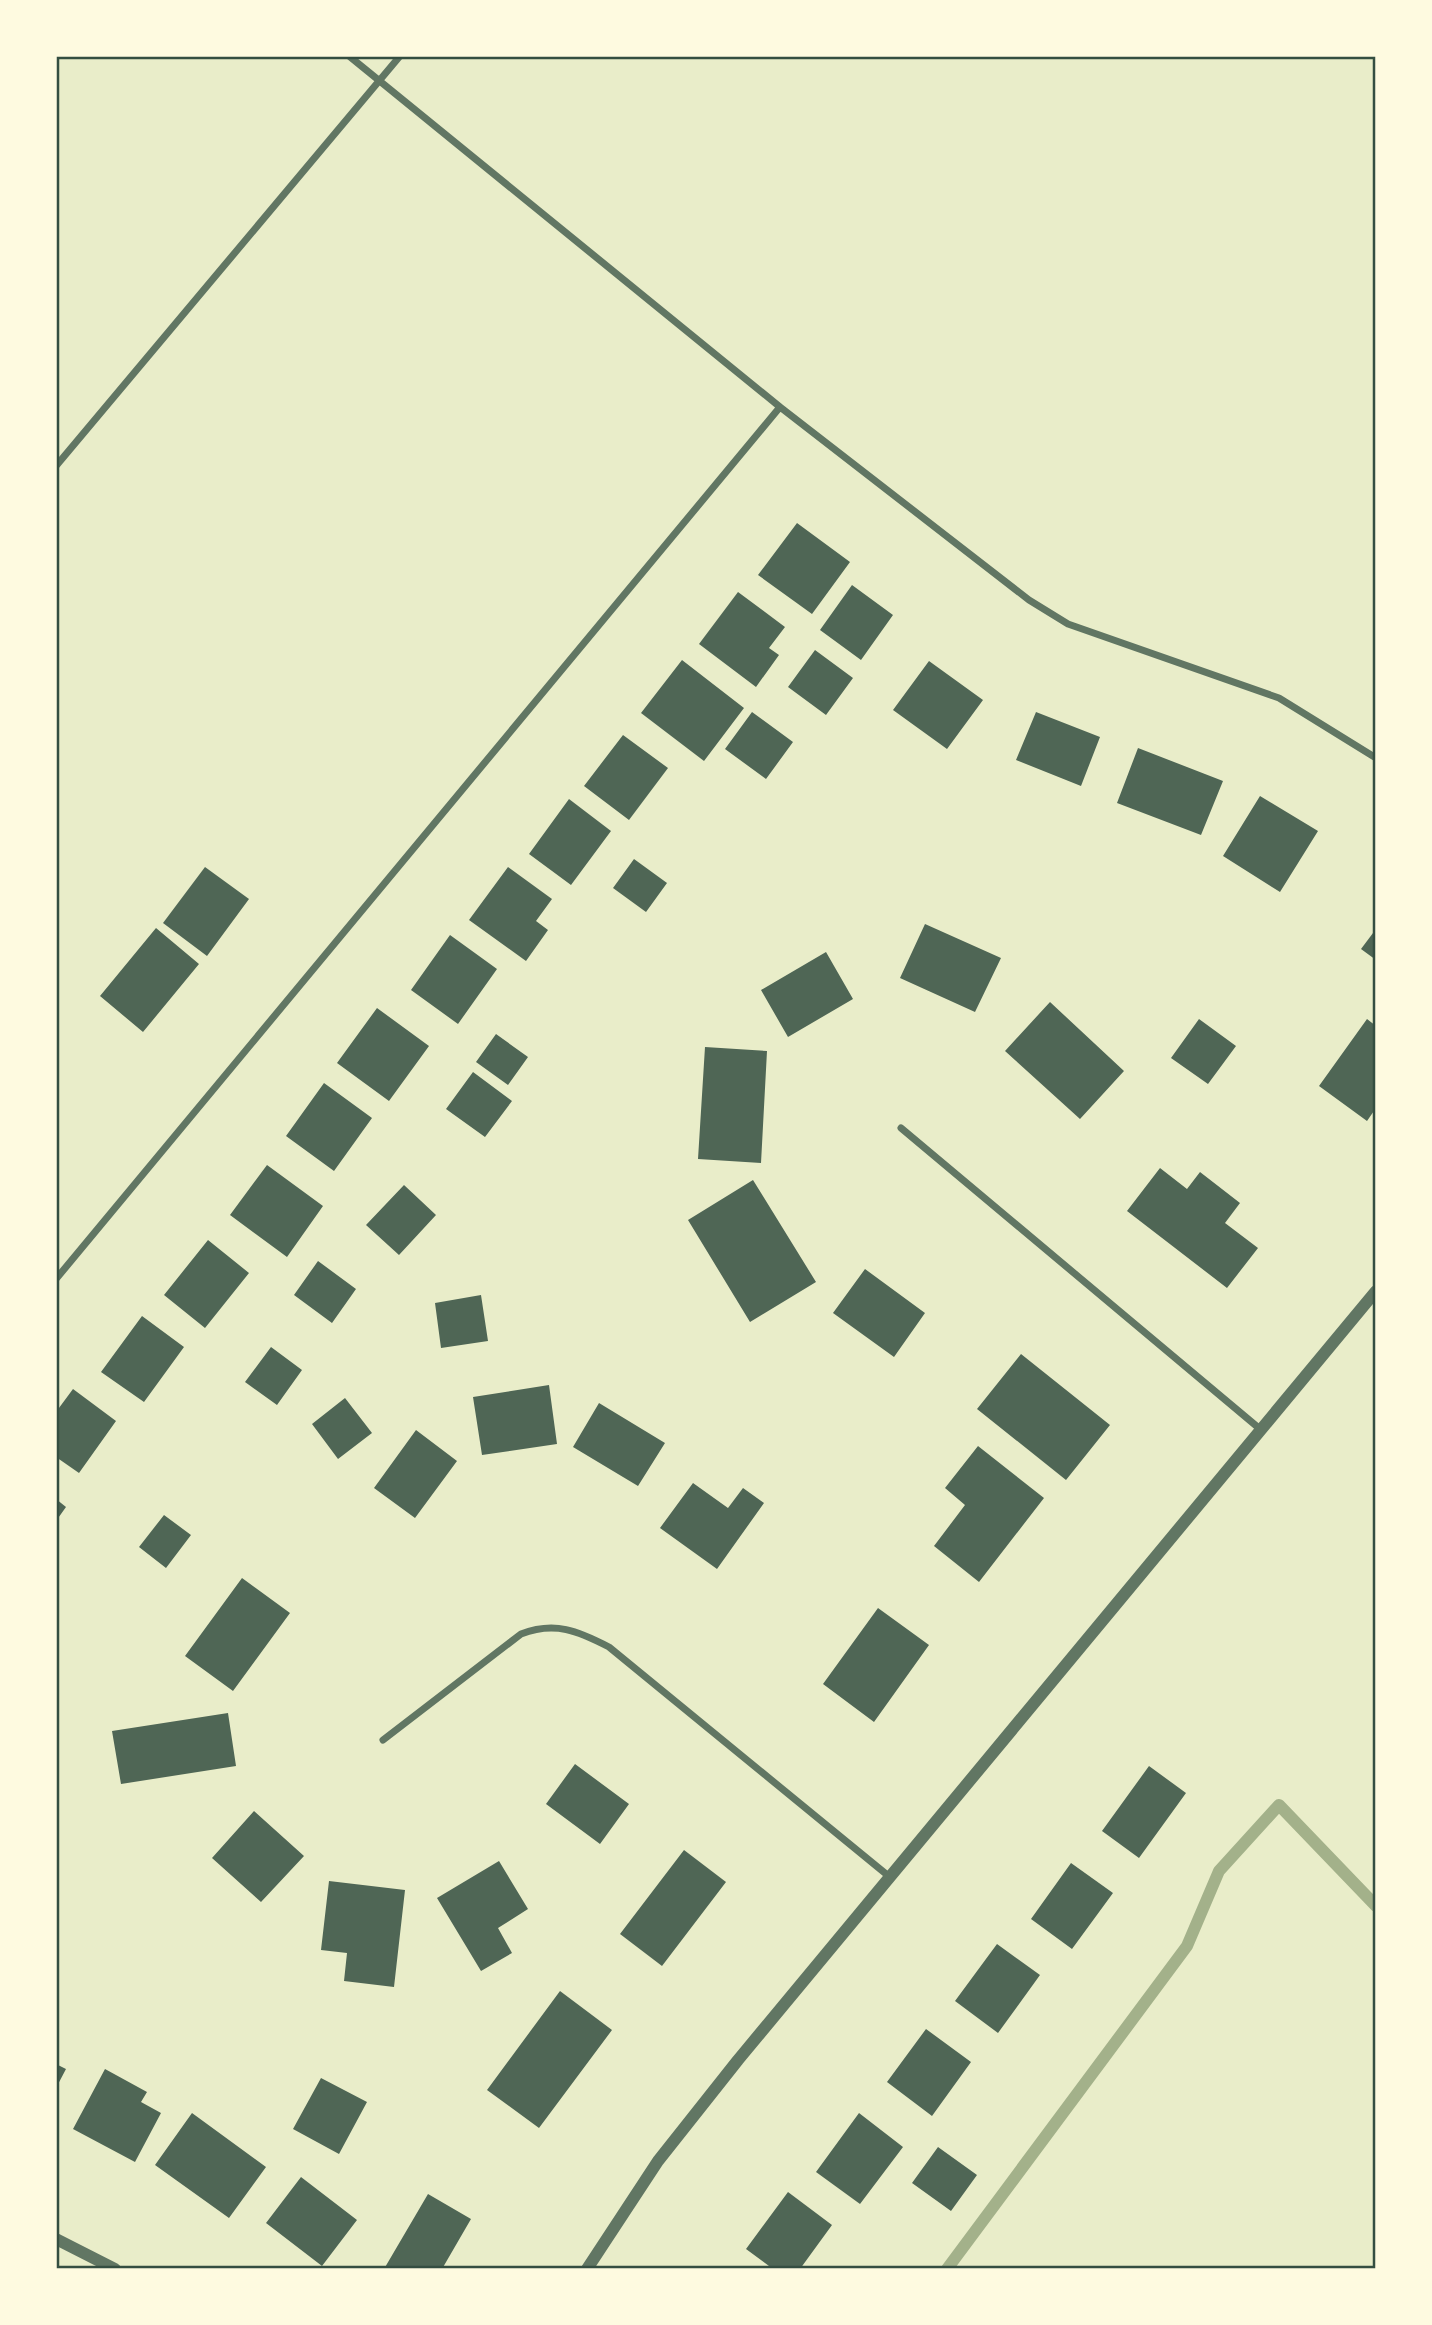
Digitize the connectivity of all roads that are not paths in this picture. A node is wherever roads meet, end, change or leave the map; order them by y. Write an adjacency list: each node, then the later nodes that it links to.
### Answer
1 (349, 56): 3 (street)
2 (400, 56): 3 (street)
3 (380, 81): 4 (street); 5 (street)
4 (780, 407): 6 (street); 8 (street)
5 (56, 466)
6 (1376, 758)
7 (901, 1128): 10 (street)
8 (56, 1279)
9 (1376, 1291): 10 (street)
10 (1260, 1429): 12 (street)
11 (383, 1740): 12 (street)
12 (891, 1878): 15 (street)
13 (56, 2239): 14 (street)
14 (116, 2269)
15 (587, 2269)

